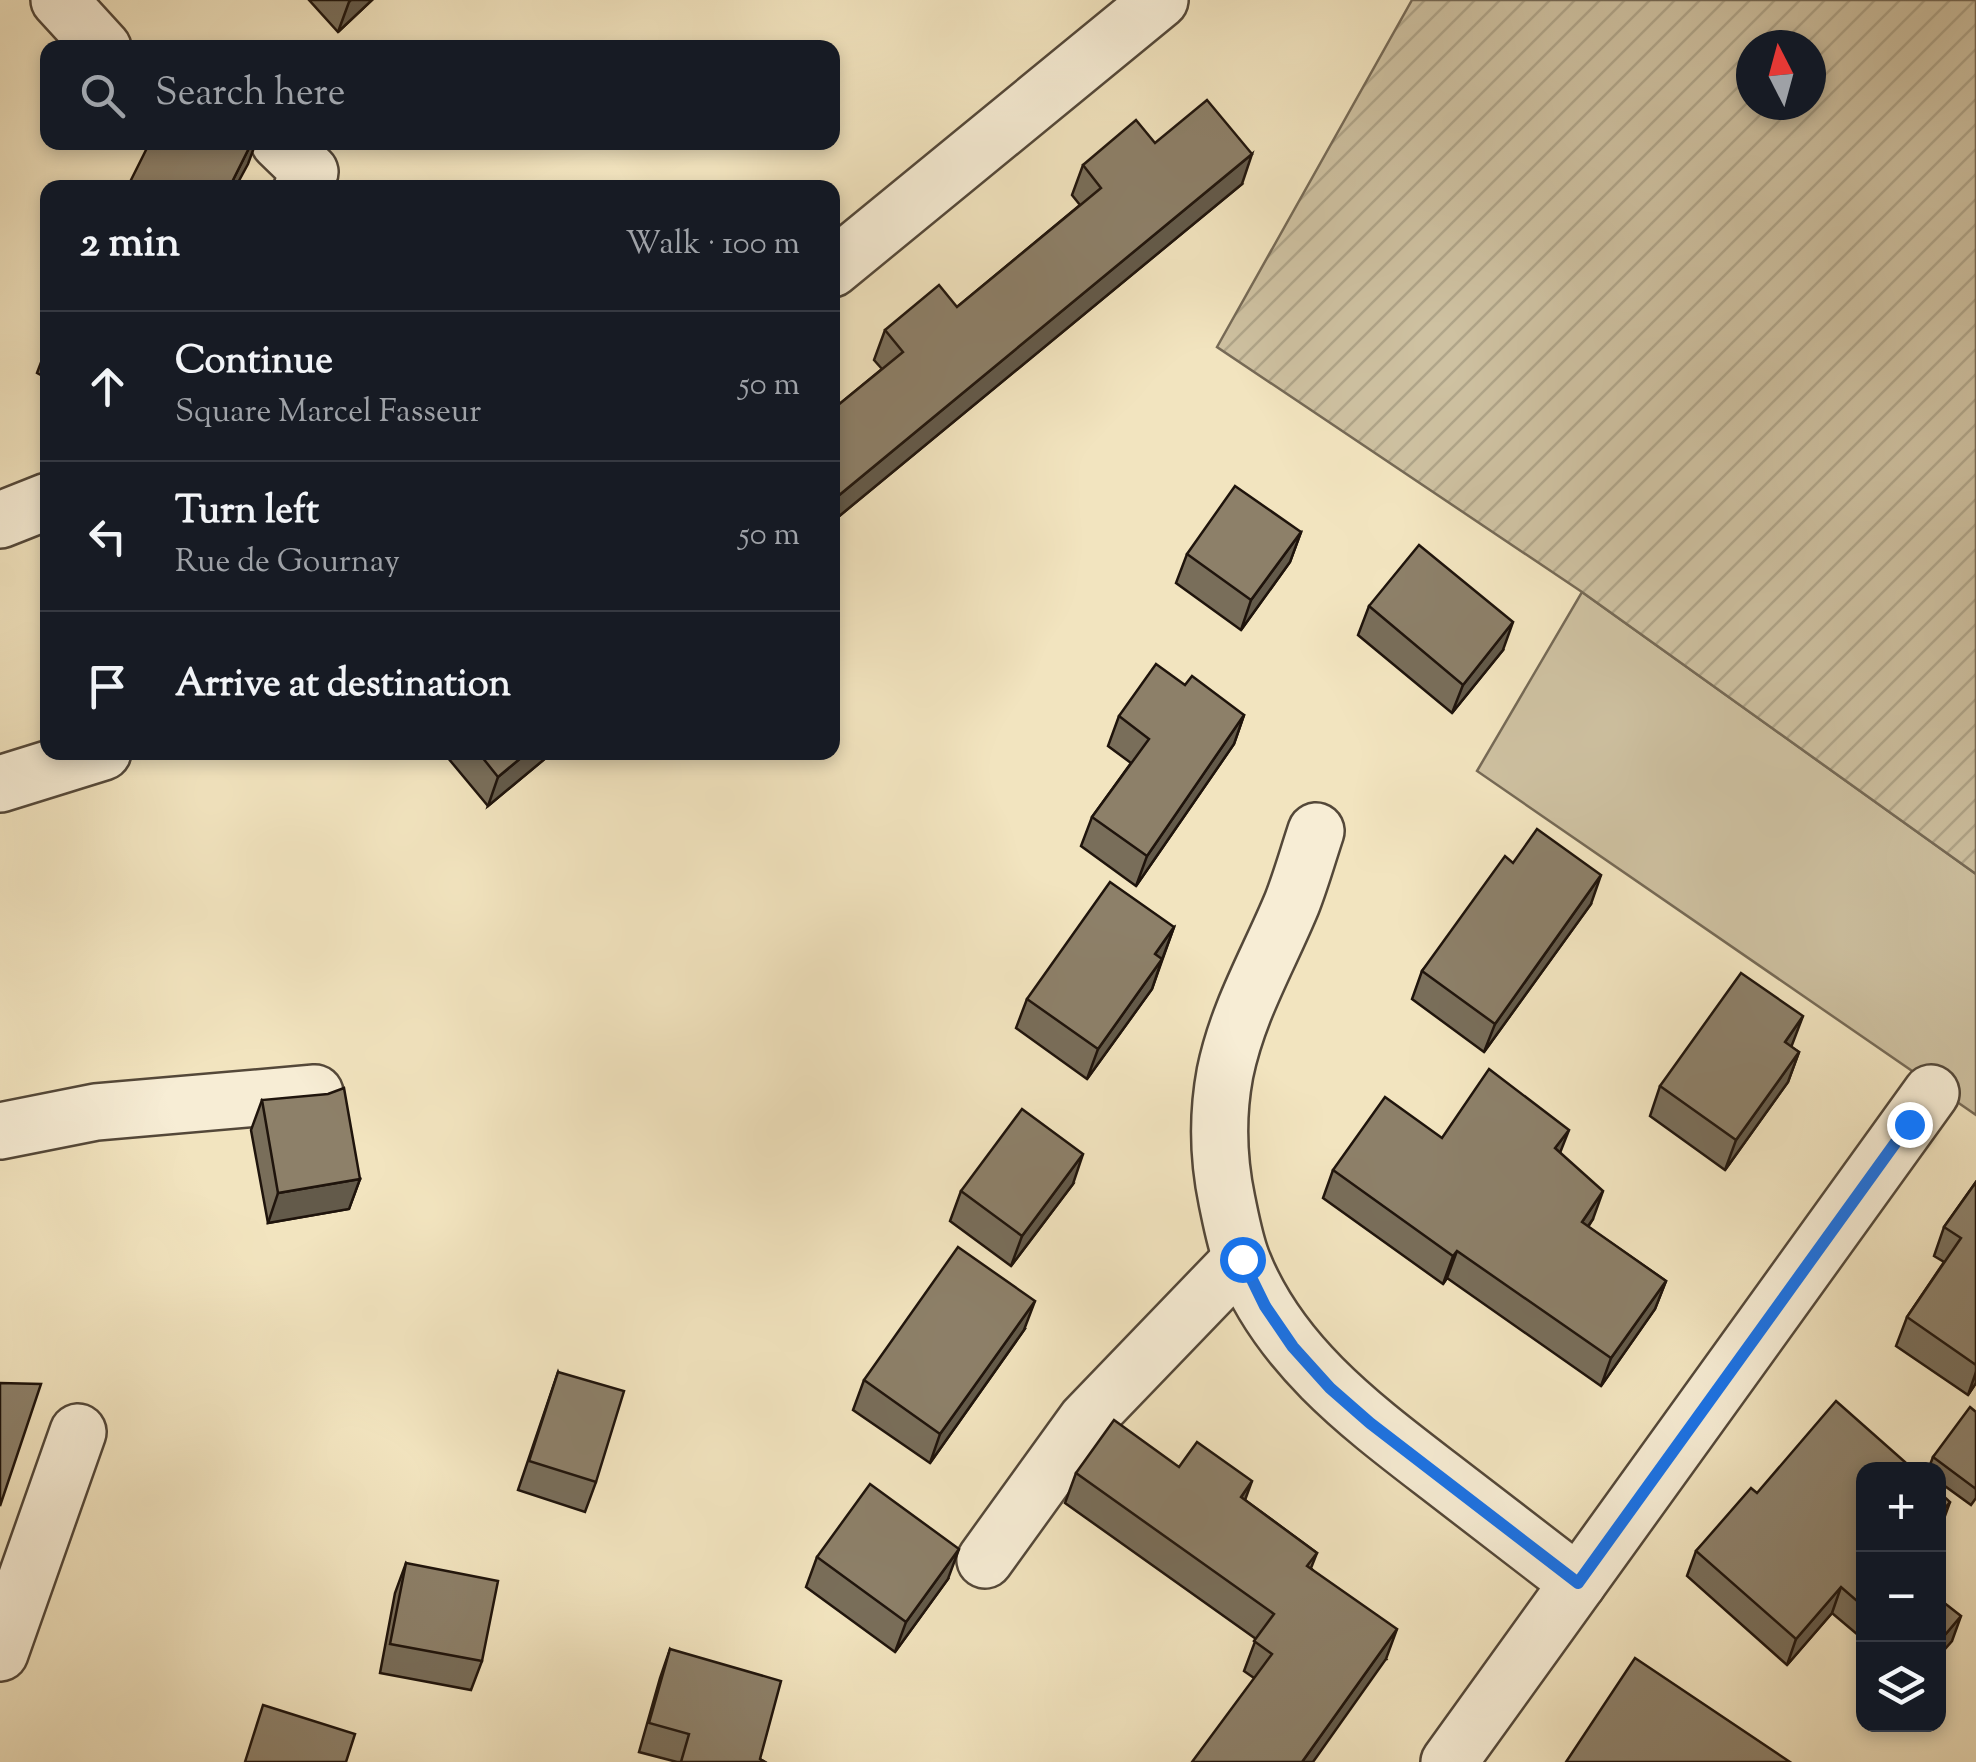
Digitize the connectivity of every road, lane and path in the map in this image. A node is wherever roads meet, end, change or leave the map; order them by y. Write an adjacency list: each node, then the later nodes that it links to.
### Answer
1 (59, 0): 3 (street)
2 (1160, 0): 6 (street)
3 (96, 40)
4 (287, 150): 5 (street)
5 (306, 180)
6 (840, 262)
7 (40, 504): 8 (street)
8 (0, 520)
9 (76, 760): 10 (street)
10 (0, 784)
11 (1316, 831): 15 (street)
12 (315, 1093): 14 (street)
13 (1931, 1094): 18 (street)
14 (0, 1131)
15 (1242, 1259): 17 (street); 18 (street)
16 (78, 1432): 19 (street)
17 (985, 1560)
18 (1578, 1583): 20 (street)
19 (0, 1653)
20 (1449, 1762)

